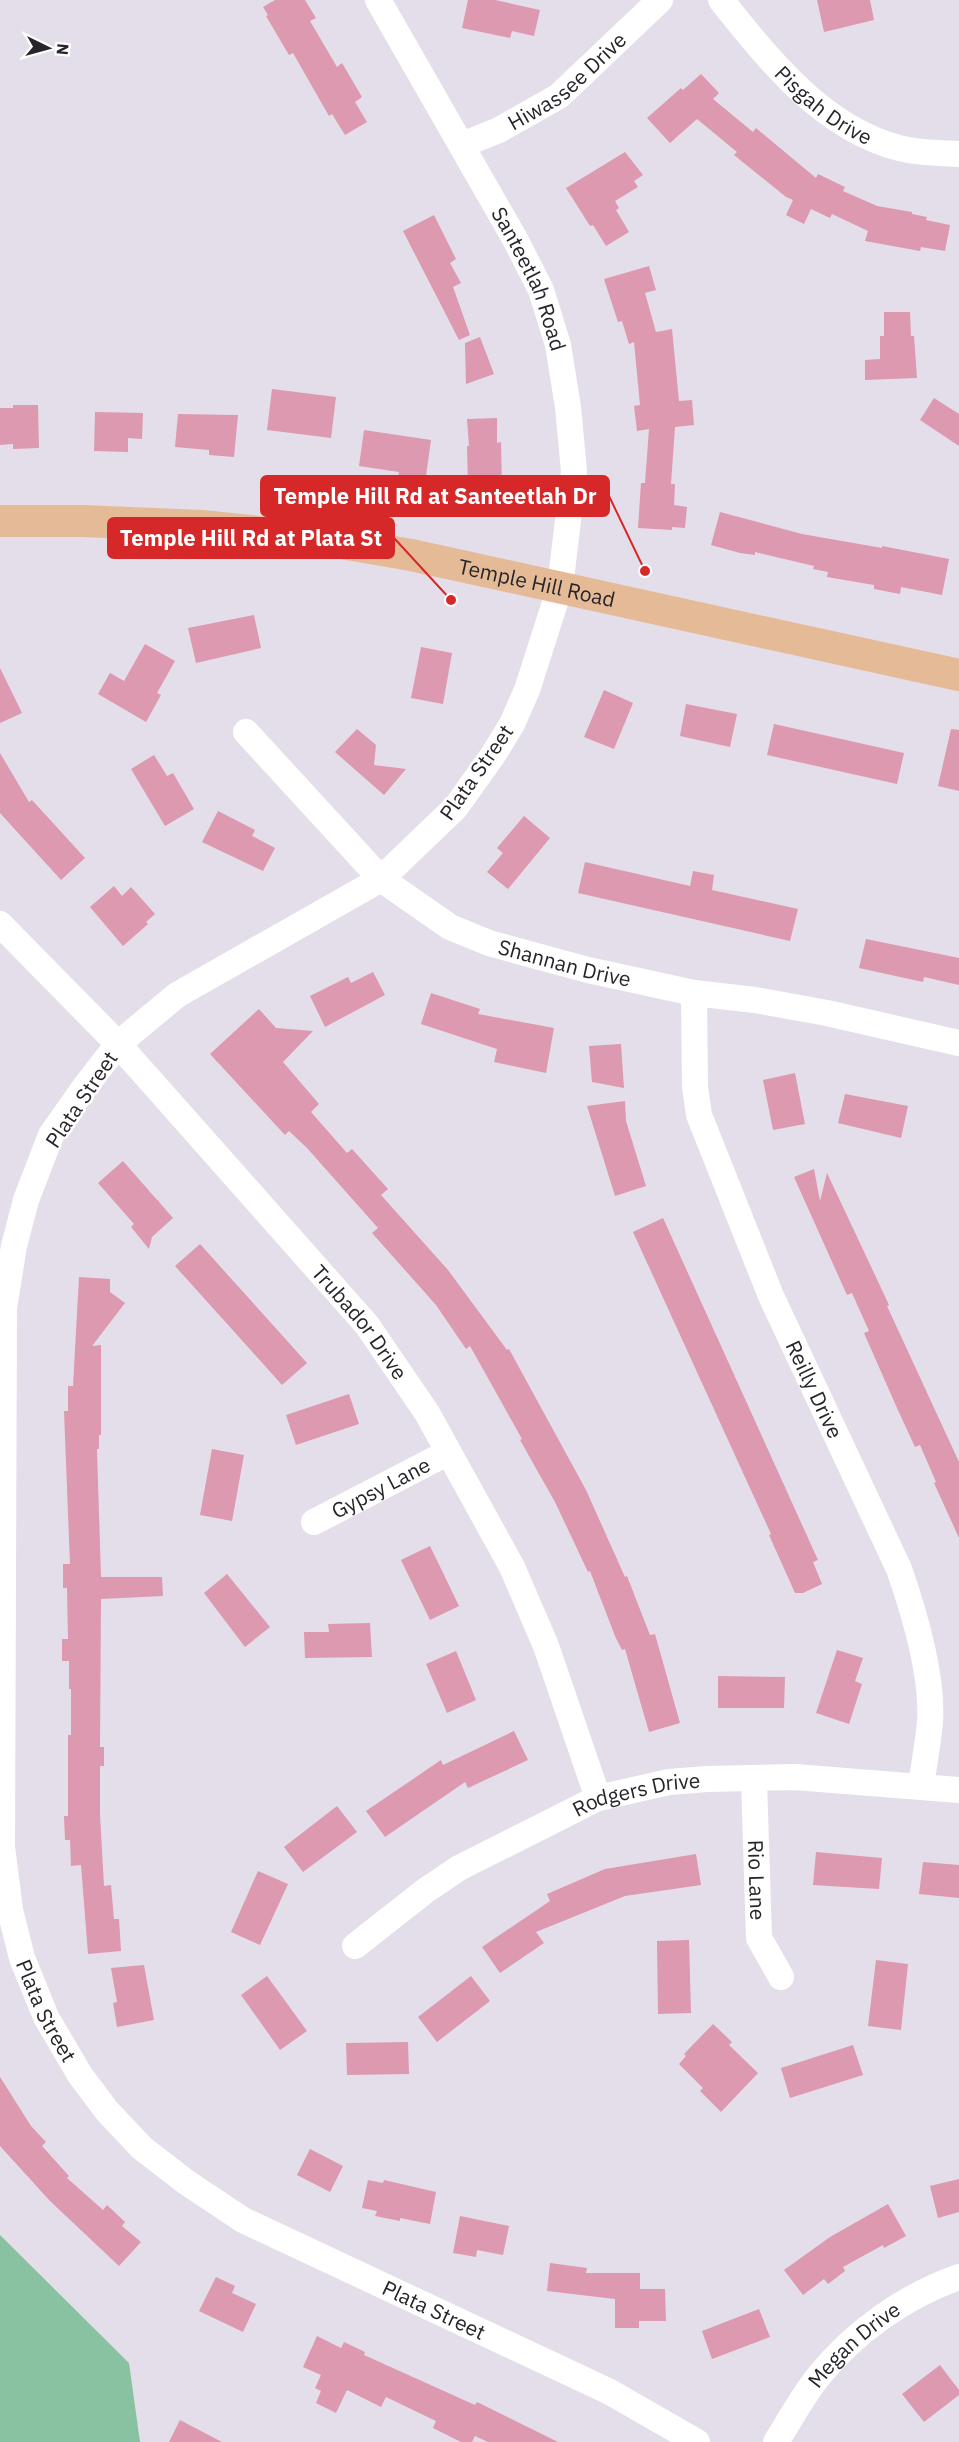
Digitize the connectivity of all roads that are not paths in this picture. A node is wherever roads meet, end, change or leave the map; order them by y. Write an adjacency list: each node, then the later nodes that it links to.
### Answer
1 (378, 0): 4 (street, Santeetlah Road)
2 (660, 0): 4 (street, Hiwassee Drive)
3 (721, 0): 5 (street, Pisgah Drive)
4 (462, 145): 7 (street, Santeetlah Road)
5 (959, 154)
6 (0, 521): 7 (main road, Temple Hill Road)
7 (560, 587): 8 (main road, Temple Hill Road); 10 (street, Plata Street)
8 (959, 675)
9 (246, 732): 10 (street, Shannan Drive)
10 (381, 879): 12 (street, Shannan Drive); 14 (street, Plata Street)
11 (0, 924): 14 (street, Trubador Drive)
12 (694, 993): 13 (street, Shannan Drive); 19 (street, Reilly Drive)
13 (959, 1043)
14 (118, 1044): 15 (street, Trubador Drive); 17 (street, Plata Street)
15 (447, 1453): 16 (street, Gypsy Lane); 21 (street, Trubador Drive)
16 (314, 1522)
17 (2, 1545): 25 (street, Plata Street)
18 (754, 1780): 19 (street, Rodgers Drive); 21 (street, Rodgers Drive); 23 (street, Rio Lane)
19 (921, 1786): 20 (street, Rodgers Drive)
20 (959, 1790)
21 (598, 1798): 22 (street, Rodgers Drive)
22 (355, 1946)
23 (781, 1977)
24 (959, 2277): 26 (street, Megan Drive)
25 (698, 2442)
26 (776, 2442)

